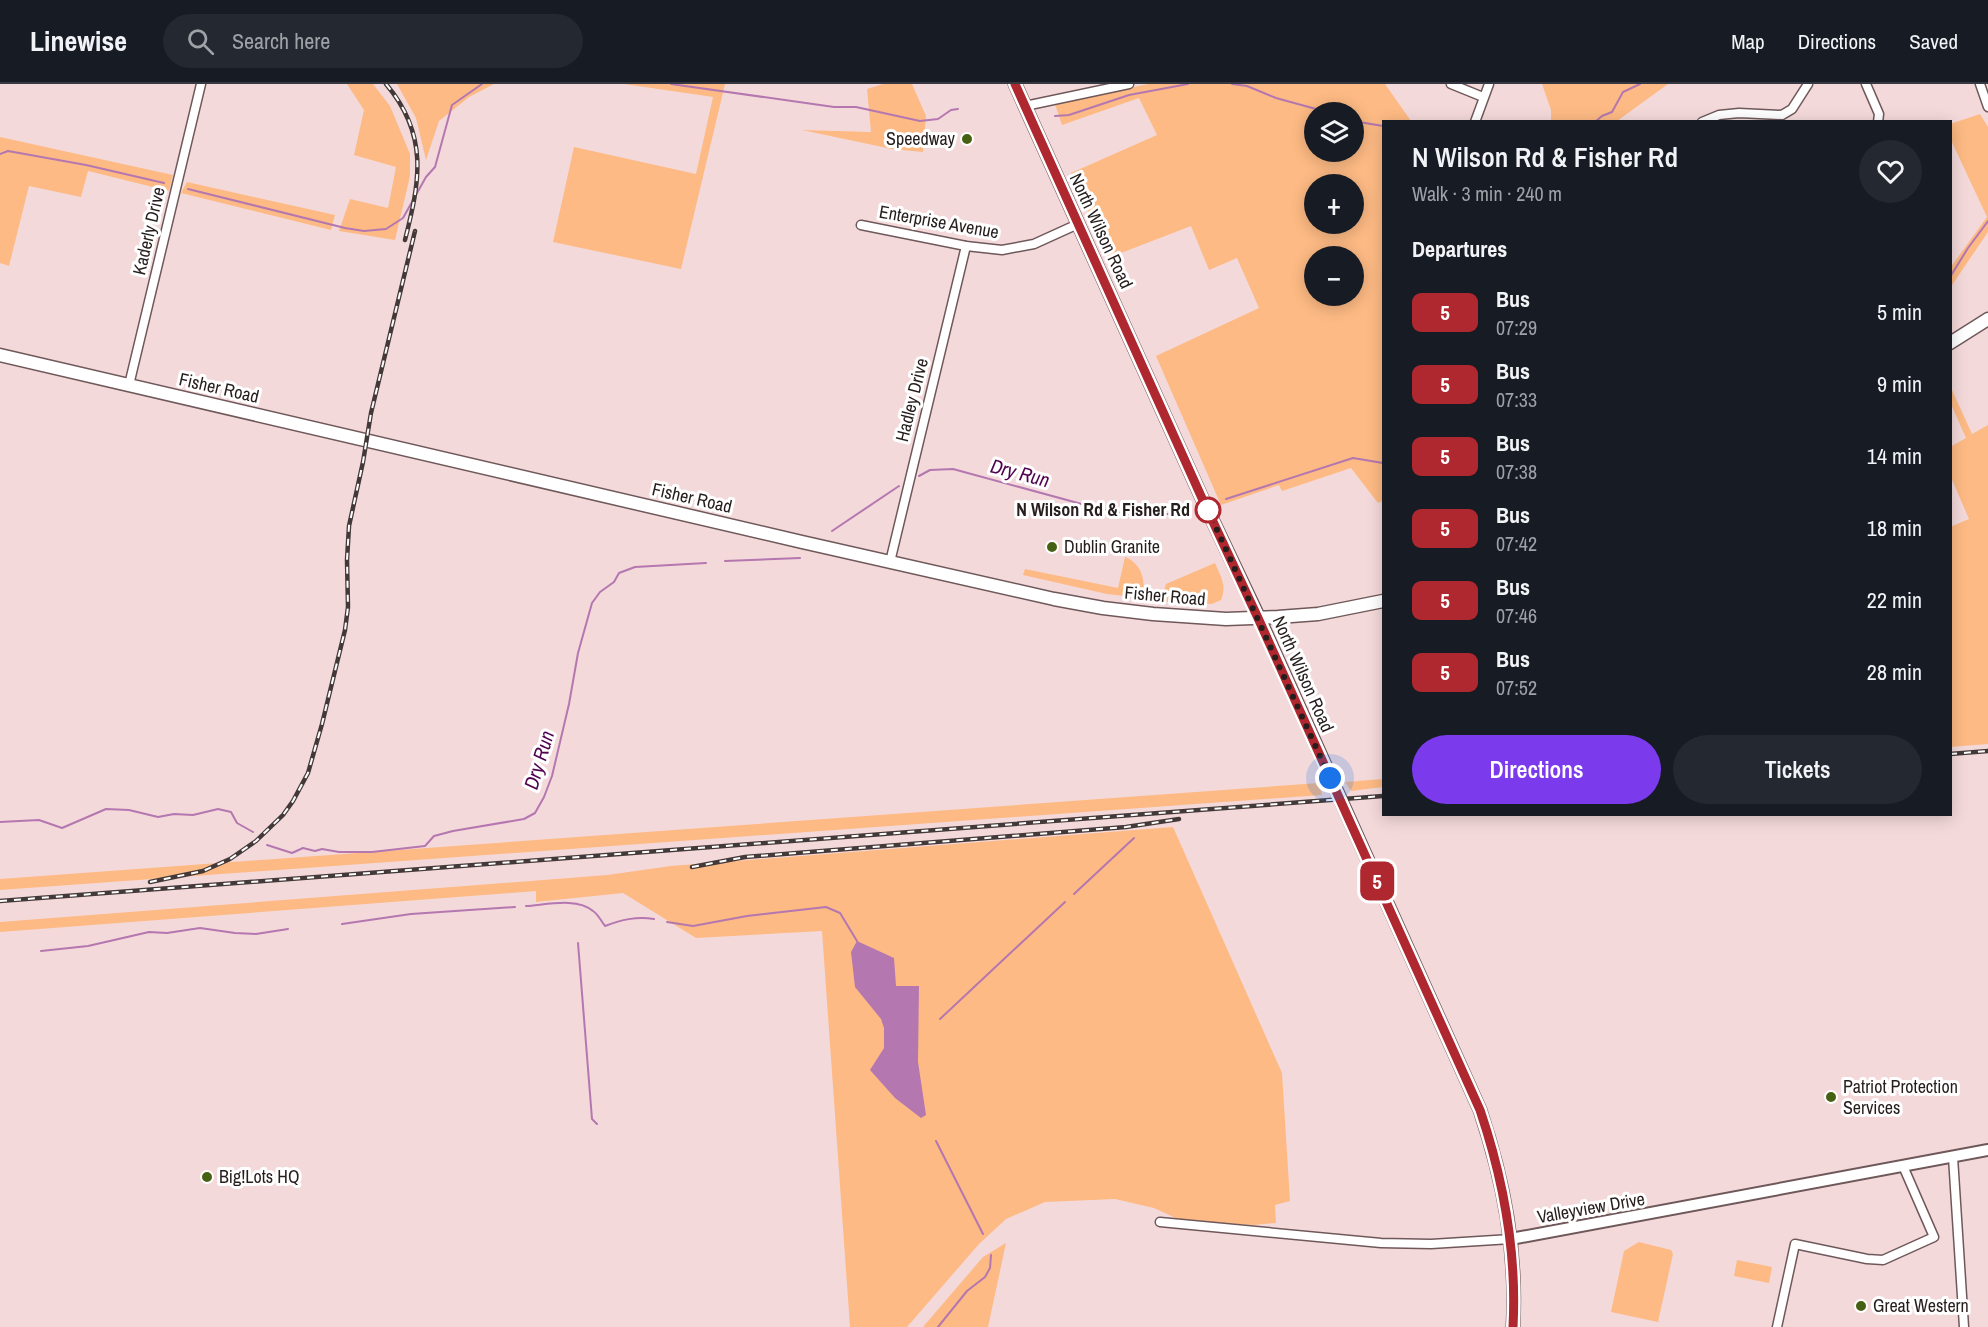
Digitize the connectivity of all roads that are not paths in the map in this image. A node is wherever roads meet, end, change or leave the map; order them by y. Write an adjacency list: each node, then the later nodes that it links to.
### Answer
1 (201, 84): 21 (street, Kaderly Drive)
2 (1015, 84): 10 (main road, North Wilson Road)
3 (1129, 84): 10 (street)
4 (1450, 84): 9 (street)
5 (1489, 84): 9 (street)
6 (1808, 84): 13 (street)
7 (1866, 84): 14 (street)
8 (1980, 84): 11 (street)
9 (1483, 97): 12 (street)
10 (1025, 106): 15 (main road, North Wilson Road)
11 (1988, 107)
12 (1476, 120)
13 (1706, 120)
14 (1878, 120)
15 (1078, 224): 17 (street, Enterprise Avenue); 24 (main road, North Wilson Road)
16 (861, 225): 17 (street, Enterprise Avenue)
17 (966, 246): 22 (street, Hadley Drive)
18 (1988, 320): 19 (main road)
19 (1952, 342)
20 (0, 355): 21 (main road, Fisher Road)
21 (129, 385): 22 (main road, Fisher Road)
22 (890, 562): 24 (main road, Fisher Road)
23 (1382, 601): 24 (main road, Fisher Road)
24 (1258, 618): 29 (main road, North Wilson Road)
25 (1988, 1150): 26 (street, Valleyview Drive)
26 (1953, 1157): 27 (street, Valleyview Drive); 32 (street)
27 (1903, 1166): 29 (street, Valleyview Drive); 31 (street)
28 (1160, 1222): 29 (street, Valleyview Drive)
29 (1511, 1239): 30 (main road, North Wilson Road)
30 (1513, 1327)
31 (1777, 1327)
32 (1964, 1327)

